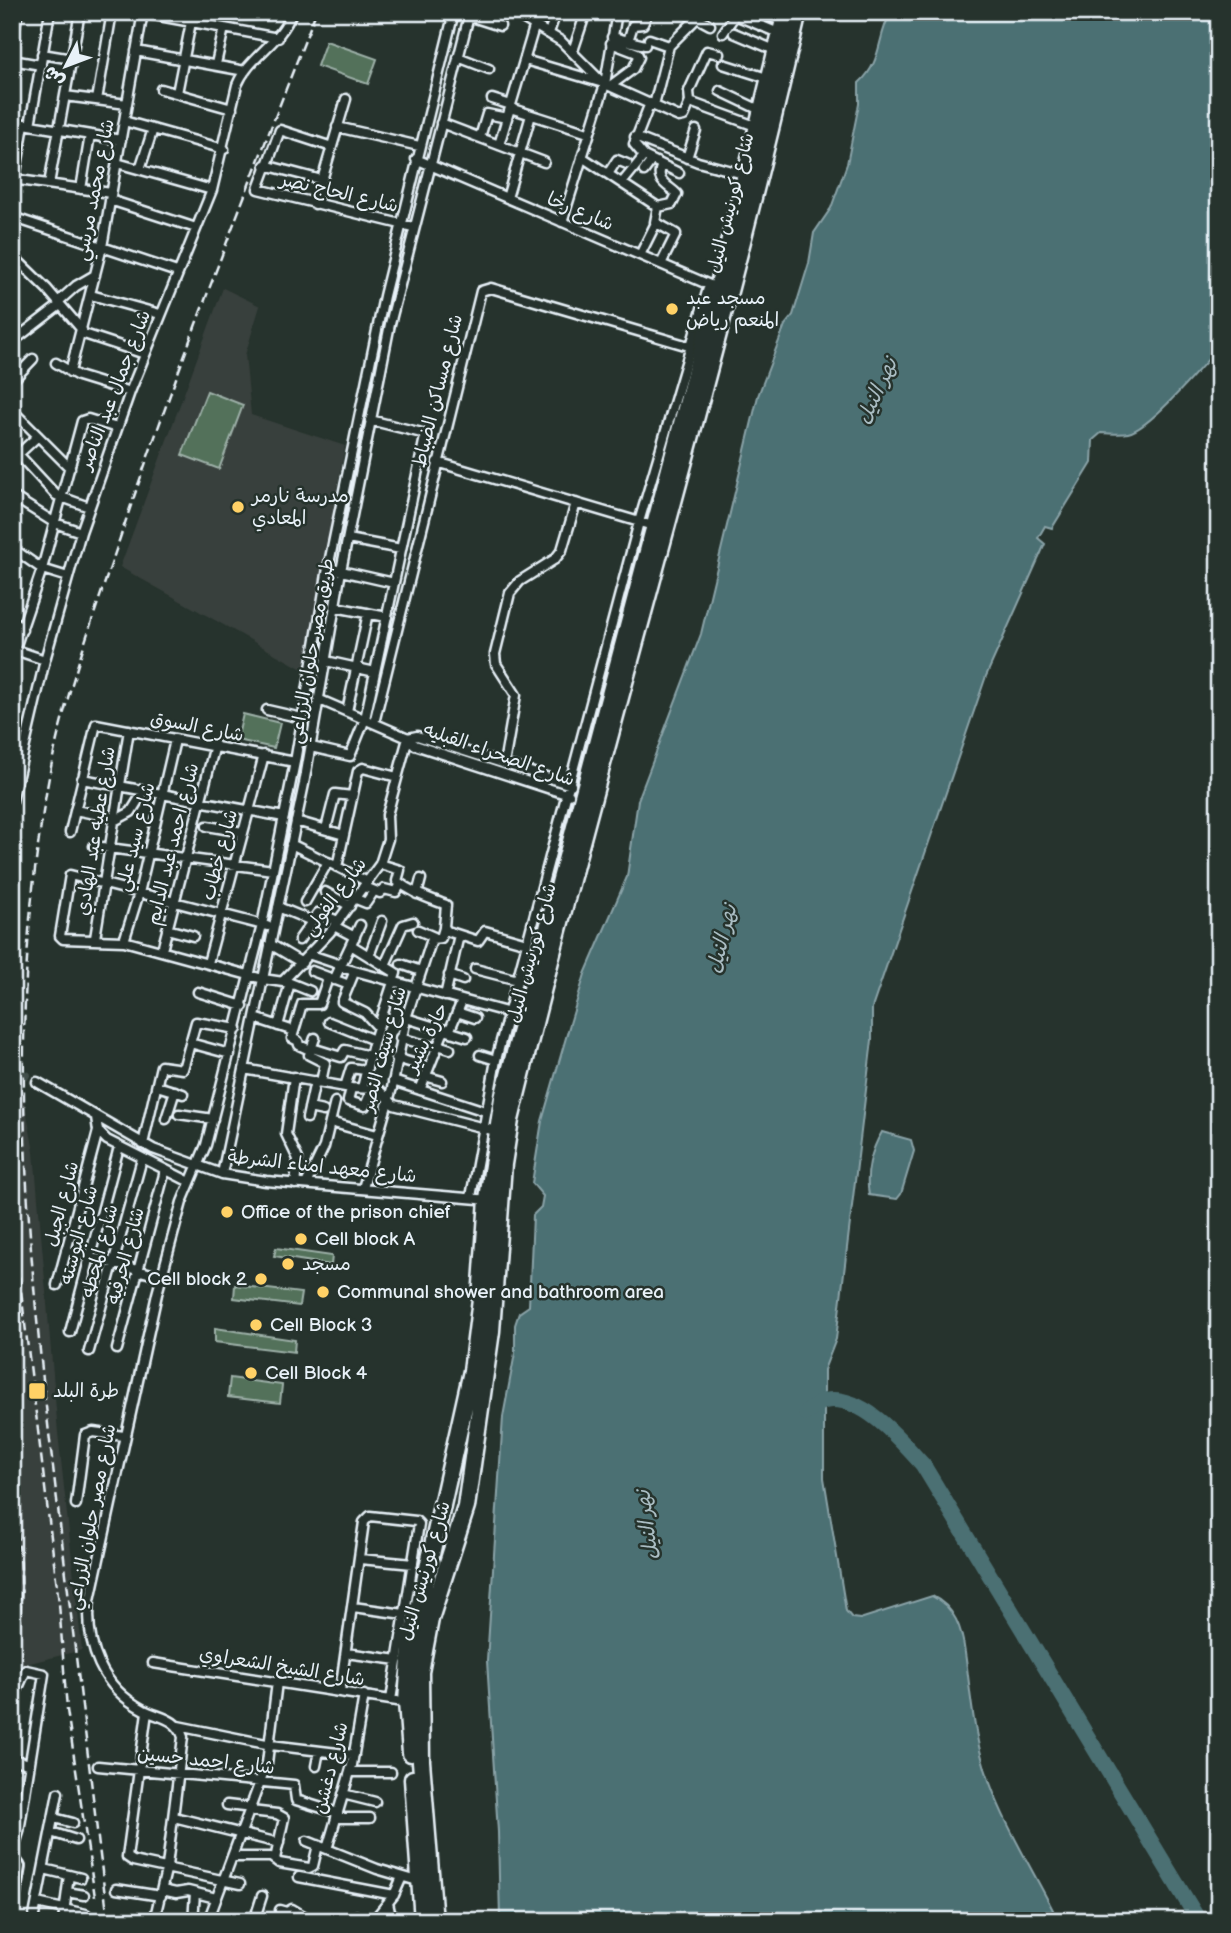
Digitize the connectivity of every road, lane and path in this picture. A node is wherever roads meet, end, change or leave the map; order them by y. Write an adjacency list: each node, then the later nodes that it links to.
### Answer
1 (18, 12): 27 (street)
2 (50, 12): 34 (street)
3 (80, 12): 38 (street)
4 (112, 12): 54 (street)
5 (193, 12): 18 (street)
6 (292, 12): 26 (street, شارع جمال عبد الناصر)
7 (454, 12): 77 (street, طريق مصر حلوان الزراعي)
8 (512, 12): 19 (street)
9 (556, 12): 23 (street)
10 (586, 12): 32 (street)
11 (617, 12): 28 (street)
12 (648, 12): 29 (street)
13 (761, 12): 17 (street)
14 (143, 13): 18 (street); 31 (street, شارع محمد مرسي)
15 (469, 14): 21 (street); 36 (street, طريق مصر حلوان الزراعي)
16 (737, 14): 17 (street); 24 (street)
17 (787, 20): 33 (highway, شارع كورنيش النيل); 65 (highway, شارع كورنيش النيل)
18 (191, 22): 22 (street); 37 (street)
19 (535, 24): 23 (street); 40 (street)
20 (710, 25): 30 (street)
21 (500, 26)
22 (224, 28): 26 (street); 41 (street)
23 (549, 33): 32 (street)
24 (723, 33)
25 (734, 33): 33 (street)
26 (278, 38): 45 (street, شارع جمال عبد الناصر)
27 (12, 40)
28 (612, 40): 29 (street); 47 (street); 47 (street)
29 (628, 41): 30 (street)
30 (669, 46): 57 (street)
31 (136, 51): 37 (street); 56 (street, شارع محمد مرسي)
32 (573, 51): 47 (street)
33 (777, 51): 46 (highway, شارع كورنيش النيل)
34 (43, 54): 38 (street); 43 (street)
35 (719, 54): 55 (street)
36 (458, 57): 44 (street); 64 (street, طريق مصر حلوان الزراعي)
37 (184, 58): 41 (street); 50 (street)
38 (72, 59): 51 (street)
39 (12, 60): 43 (street)
40 (525, 60): 47 (street); 58 (street)
41 (216, 64): 45 (street)
42 (723, 64): 46 (street)
43 (41, 65): 66 (street)
44 (489, 69)
45 (245, 71): 59 (street, شارع جمال عبد الناصر)
46 (771, 79): 65 (highway, شارع كورنيش النيل)
47 (606, 84): 57 (street); 71 (street)
48 (162, 89): 50 (street)
49 (720, 92): 65 (street)
50 (177, 93): 59 (street)
51 (65, 96): 54 (street); 68 (street)
52 (346, 99): 67 (street)
53 (492, 99): 58 (street)
54 (97, 100): 56 (street)
55 (690, 102): 57 (street); 65 (street)
56 (127, 104): 62 (street, شارع محمد مرسي)
57 (652, 104): 75 (street)
58 (511, 107): 60 (street); 61 (street)
59 (232, 109): 79 (street, شارع جمال عبد الناصر)
60 (531, 115): 71 (street); 80 (street)
61 (507, 118): 73 (street); 76 (street)
62 (124, 121): 69 (street); 74 (street, شارع محمد مرسي)
63 (12, 122): 66 (street)
64 (441, 123): 73 (street); 89 (street, طريق مصر حلوان الزراعي)
65 (764, 123): 95 (highway, شارع كورنيش النيل); 120 (highway, شارع كورنيش النيل)
66 (27, 125): 68 (street); 96 (street)
67 (337, 127): 77 (street); 78 (street)
68 (59, 130): 72 (street); 99 (street)
69 (153, 130): 79 (street); 91 (street)
70 (696, 130): 83 (street)
71 (589, 133): 81 (street)
72 (90, 135): 74 (street); 100 (street)
73 (480, 137): 76 (street)
74 (121, 140): 86 (street, شارع محمد مرسي)
75 (634, 141): 82 (street); 83 (street)
76 (499, 145): 80 (street)
77 (419, 146): 84 (street, طريق مصر حلوان الزراعي)
78 (332, 147): 88 (street); 97 (street)
79 (224, 149): 101 (street, شارع جمال عبد الناصر)
80 (520, 153): 85 (street); 104 (street)
81 (582, 157): 94 (street); 108 (street)
82 (648, 158): 90 (street); 92 (street); 98 (street)
83 (687, 158): 95 (street)
84 (416, 159): 89 (street, شارع رخا); 109 (street, طريق مصر حلوان الزراعي)
85 (544, 162)
86 (117, 163): 91 (street); 102 (street, شارع محمد مرسي)
87 (627, 164): 94 (street)
88 (265, 165): 97 (street); 105 (street, شارع الحاج نصر)
89 (430, 165): 104 (street, شارع رخا); 111 (street, طريق مصر حلوان الزراعي)
90 (662, 165): 93 (street); 106 (street)
91 (140, 169): 101 (street)
92 (644, 171)
93 (679, 173)
94 (608, 174): 98 (street)
95 (747, 175): 120 (highway, شارع كورنيش النيل)
96 (14, 179): 99 (street); 103 (street)
97 (322, 180): 105 (street)
98 (622, 183): 106 (street)
99 (49, 184): 100 (street)
100 (81, 189): 102 (street)
101 (212, 190): 112 (street, شارع جمال عبد الناصر)
102 (111, 197): 112 (street); 114 (street, شارع محمد مرسي)
103 (12, 198)
104 (507, 198): 108 (street, شارع رخا)
105 (315, 204): 109 (street, شارع الحاج نصر)
106 (658, 206): 110 (street)
107 (15, 218): 113 (street); 114 (street)
108 (562, 222): 116 (street, شارع رخا)
109 (400, 223): 111 (street, شارع الحاج نصر); 140 (street, طريق مصر حلوان الزراعي)
110 (656, 223): 116 (street); 117 (street)
111 (413, 227): 137 (street, طريق مصر حلوان الزراعي)
112 (196, 228): 118 (street, شارع جمال عبد الناصر)
113 (12, 230)
114 (102, 247): 118 (street); 119 (street, شارع محمد مرسي)
115 (12, 255): 122 (street)
116 (640, 255): 117 (street, شارع رخا)
117 (661, 264): 120 (street, شارع رخا)
118 (177, 272): 123 (street, شارع جمال عبد الناصر)
119 (95, 275): 121 (street, شارع محمد مرسي); 122 (street)
120 (719, 289): 128 (highway, شارع كورنيش النيل); 135 (highway, شارع كورنيش النيل)
121 (91, 295): 123 (street); 125 (street, شارع محمد مرسي)
122 (59, 303): 125 (street); 126 (street)
123 (160, 314): 129 (street, شارع جمال عبد الناصر)
124 (12, 326): 126 (street)
125 (81, 331): 129 (street); 132 (street, شارع محمد مرسي)
126 (21, 335): 127 (street)
127 (12, 342)
128 (695, 348): 135 (highway, شارع كورنيش النيل); 143 (street, شارع مساكن الضباط); 150 (street)
129 (145, 354): 134 (street, شارع جمال عبد الناصر)
130 (33, 359): 133 (street)
131 (57, 363): 132 (street)
132 (70, 372): 134 (street)
133 (12, 381)
134 (130, 392): 138 (street, شارع جمال عبد الناصر)
135 (692, 406): 150 (highway, شارع كورنيش النيل); 331 (highway, شارع كورنيش النيل)
136 (12, 410): 139 (street)
137 (370, 420): 141 (street, طريق مصر حلوان الزراعي); 154 (street)
138 (117, 428): 144 (street); 148 (street, شارع جمال عبد الناصر)
139 (38, 436): 142 (street); 144 (street)
140 (356, 437): 141 (street); 155 (street, طريق مصر حلوان الزراعي)
141 (366, 439): 152 (street, طريق مصر حلوان الزراعي)
142 (15, 457): 146 (street)
143 (437, 461): 147 (street); 174 (street, شارع مساكن الضباط)
144 (70, 468): 146 (street)
145 (12, 496): 149 (street)
146 (62, 498): 148 (street); 149 (street)
147 (576, 503): 150 (street); 182 (street)
148 (89, 507): 151 (street, شارع جمال عبد الناصر)
149 (55, 523): 151 (street); 156 (street)
150 (646, 524): 189 (highway, شارع كورنيش النيل)
151 (81, 532): 158 (street, شارع جمال عبد الناصر)
152 (348, 539): 154 (street); 157 (street, طريق مصر حلوان الزراعي)
153 (12, 548): 156 (street)
154 (401, 549): 159 (street)
155 (328, 568): 157 (street); 173 (street, طريق مصر حلوان الزراعي)
156 (42, 569): 158 (street); 164 (street)
157 (341, 571): 159 (street); 160 (street, طريق مصر حلوان الزراعي)
158 (68, 577): 166 (street, شارع جمال عبد الناصر)
159 (394, 583): 162 (street)
160 (335, 607): 161 (street); 167 (street, طريق مصر حلوان الزراعي)
161 (368, 613): 162 (street); 168 (street)
162 (387, 617): 169 (street)
163 (12, 620): 164 (street)
164 (22, 630): 165 (street)
165 (14, 653): 166 (street)
166 (45, 660): 192 (street, شارع جمال عبد الناصر)
167 (326, 662): 168 (street); 170 (street, طريق مصر حلوان الزراعي)
168 (357, 668): 169 (street); 172 (street)
169 (375, 672): 174 (street)
170 (320, 699): 172 (street, شارع الصحراء القبليه); 179 (street, طريق مصر حلوان الزراعي)
171 (267, 710): 173 (street)
172 (347, 711): 174 (street, شارع الصحراء القبليه)
173 (302, 718): 181 (street, طريق مصر حلوان الزراعي)
174 (370, 721): 176 (street, شارع الصحراء القبليه); 179 (street)
175 (129, 730): 177 (street, شارع السوق); 184 (street, شارع السوق); 187 (street, شارع عطيه عبد الهادي)
176 (408, 738): 182 (street, شارع الصحراء القبليه); 183 (street, شارع الفولي); 189 (street, شارع الصحراء القبليه)
177 (175, 740): 178 (street, شارع السوق); 190 (street, شارع سيد علي)
178 (215, 745): 180 (street, شارع السوق); 193 (street, شارع احمد عبد الدايم)
179 (311, 747): 186 (street, طريق مصر حلوان الزراعي)
180 (264, 755): 181 (street, شارع السوق); 195 (street, شارع خطاب)
181 (295, 762): 185 (street, طريق مصر حلوان الزراعي)
182 (504, 764): 189 (street, شارع الصحراء القبليه)
183 (397, 777): 191 (street); 210 (street, شارع الفولي)
184 (82, 779): 187 (street); 194 (street)
185 (291, 780): 186 (street); 196 (street, طريق مصر حلوان الزراعي)
186 (304, 784): 198 (street, طريق مصر حلوان الزراعي)
187 (120, 786): 188 (street); 197 (street, شارع عطيه عبد الهادي)
188 (144, 791): 190 (street); 197 (street)
189 (575, 792): 241 (street); 317 (highway, شارع كورنيش النيل)
190 (162, 794): 193 (street); 207 (street, شارع سيد علي)
191 (352, 796): 200 (street); 203 (street)
192 (12, 801)
193 (200, 801): 195 (street); 208 (street, شارع احمد عبد الدايم)
194 (75, 810): 197 (street); 201 (street)
195 (249, 811): 196 (street); 202 (street, شارع خطاب)
196 (284, 817): 213 (street, طريق مصر حلوان الزراعي)
197 (114, 819): 206 (street, شارع عطيه عبد الهادي)
198 (296, 821): 200 (street); 204 (street, طريق مصر حلوان الزراعي)
199 (207, 827): 202 (street)
200 (326, 829): 203 (street)
201 (70, 832)
202 (243, 832): 211 (street, شارع خطاب)
203 (344, 835): 212 (street)
204 (291, 844): 209 (street); 224 (street, طريق مصر حلوان الزراعي)
205 (94, 846): 206 (street)
206 (109, 848): 207 (street); 215 (street, شارع عطيه عبد الهادي)
207 (149, 854): 208 (street); 219 (street, شارع سيد علي)
208 (185, 859): 211 (street); 221 (street, شارع احمد عبد الدايم)
209 (328, 862): 212 (street); 222 (street)
210 (380, 864): 216 (street); 217 (street, شارع الفولي)
211 (234, 865): 213 (street); 225 (street, شارع خطاب)
212 (337, 867): 217 (street)
213 (273, 870): 229 (street, طريق مصر حلوان الزراعي)
214 (421, 879): 220 (street)
215 (104, 884): 219 (street); 237 (street, شارع عطيه عبد الهادي); 237 (street)
216 (401, 884): 217 (street); 220 (street)
217 (369, 887): 223 (street, شارع الفولي)
218 (325, 892): 223 (street)
219 (139, 893): 221 (street); 239 (street, شارع سيد علي)
220 (417, 894): 232 (street)
221 (174, 902): 225 (street); 233 (street, شارع احمد عبد الدايم)
222 (305, 902)
223 (353, 902): 228 (street, شارع الفولي)
224 (278, 907): 226 (street); 231 (street, طريق مصر حلوان الزراعي)
225 (221, 914): 229 (street); 247 (street, شارع خطاب)
226 (312, 921): 228 (street); 238 (street)
227 (382, 921): 245 (street)
228 (336, 924): 240 (street); 244 (street, شارع الفولي)
229 (262, 925): 231 (street); 255 (street, طريق مصر حلوان الزراعي)
230 (360, 925): 240 (street)
231 (274, 928): 242 (street, طريق مصر حلوان الزراعي)
232 (444, 928): 234 (street); 236 (street, شارع سيف النصر)
233 (167, 929): 235 (street); 243 (street, شارع احمد عبد الدايم)
234 (459, 935): 241 (street); 256 (street)
235 (193, 936)
236 (434, 937): 250 (street); 253 (street, شارع سيف النصر)
237 (95, 938): 239 (street)
238 (299, 940)
239 (124, 941): 243 (street)
240 (353, 941): 245 (street); 251 (street)
241 (527, 943): 260 (street)
242 (270, 944): 248 (street); 257 (street, طريق مصر حلوان الزراعي)
243 (162, 950): 247 (street)
244 (311, 955): 246 (street); 248 (street, شارع الفولي)
245 (369, 956): 250 (street)
246 (322, 960): 251 (street); 258 (street)
247 (208, 963): 255 (street)
248 (302, 963): 261 (street, شارع الفولي)
249 (401, 964): 253 (street)
250 (385, 965): 262 (street)
251 (341, 966): 254 (street); 258 (street)
252 (475, 969): 260 (street)
253 (421, 971): 264 (street, شارع سيف النصر)
254 (354, 973): 262 (street); 263 (street)
255 (250, 975): 257 (street); 269 (street, طريق مصر حلوان الزراعي)
256 (449, 975): 259 (street); 267 (street)
257 (263, 979): 261 (street); 272 (street, طريق مصر حلوان الزراعي)
258 (331, 979): 263 (street); 280 (street)
259 (463, 980)
260 (518, 980): 271 (street)
261 (287, 982): 265 (street); 276 (street)
262 (393, 984): 264 (street); 277 (street)
263 (349, 985): 277 (street)
264 (415, 989): 267 (street); 273 (street, شارع سيف النصر)
265 (310, 991)
266 (198, 992): 269 (street)
267 (445, 996): 268 (street)
268 (462, 1001): 270 (street, حارة بشير); 271 (street)
269 (243, 1006): 278 (street, طريق مصر حلوان الزراعي)
270 (457, 1012): 274 (street); 279 (street, حارة بشير)
271 (510, 1013): 293 (street)
272 (255, 1018): 276 (street); 294 (street, طريق مصر حلوان الزراعي)
273 (406, 1018): 279 (street); 283 (street, شارع سيف النصر)
274 (475, 1018)
275 (329, 1022): 284 (street)
276 (278, 1026): 280 (street)
277 (378, 1027): 284 (street)
278 (237, 1029): 285 (street); 289 (street, طريق مصر حلوان الزراعي)
279 (445, 1030): 281 (street); 286 (street, حارة بشير)
280 (294, 1031): 287 (street)
281 (467, 1037)
282 (315, 1038): 287 (street)
283 (401, 1038): 286 (street); 292 (street, شارع سيف النصر)
284 (374, 1040): 291 (street)
285 (190, 1043): 289 (street); 302 (street)
286 (438, 1047): 288 (street); 296 (street, حارة بشير)
287 (311, 1049): 291 (street); 300 (street)
288 (450, 1049)
289 (230, 1054): 315 (street, طريق مصر حلوان الزراعي)
290 (480, 1055): 293 (street)
291 (370, 1056): 295 (street)
292 (396, 1058): 296 (street); 298 (street, شارع سيف النصر)
293 (496, 1060): 310 (street)
294 (244, 1069): 297 (street); 325 (street, طريق مصر حلوان الزراعي)
295 (365, 1070): 303 (street); 304 (street)
296 (427, 1072): 301 (street); 305 (street, حارة بشير)
297 (294, 1077): 300 (street); 327 (street)
298 (393, 1081): 305 (street); 306 (street, شارع سيف النصر)
299 (37, 1082): 312 (street, شارع معهد امناء الشرطة)
300 (318, 1082): 303 (street); 308 (street)
301 (442, 1082)
302 (157, 1086): 314 (street); 320 (street)
303 (348, 1087): 304 (street); 304 (street)
304 (367, 1088): 306 (street)
305 (420, 1090): 310 (street)
306 (387, 1099): 317 (street); 319 (street, شارع سيف النصر)
307 (335, 1102): 316 (street)
308 (309, 1108): 309 (street); 313 (street)
309 (323, 1111)
310 (485, 1111): 317 (street)
311 (179, 1114): 315 (street)
312 (96, 1117): 318 (street); 320 (street, شارع معهد امناء الشرطة)
313 (307, 1118)
314 (166, 1119)
315 (213, 1119): 323 (street, طريق مصر حلوان الزراعي)
316 (330, 1122): 319 (street); 328 (street)
317 (489, 1129): 330 (street); 331 (highway, شارع كورنيش النيل)
318 (98, 1131): 321 (street); 332 (street, شارع الجبل)
319 (377, 1135): 329 (street, شارع سيف النصر)
320 (143, 1144): 323 (street, شارع معهد امناء الشرطة)
321 (120, 1147): 322 (street); 333 (street, شارع البوسته)
322 (142, 1159): 324 (street); 334 (street, شارع المحطه)
323 (198, 1167): 325 (street, شارع معهد امناء الشرطة); 326 (street, شارع مصر حلوان الزراعي)
324 (165, 1171): 326 (street); 335 (street, شارع الحرفيه)
325 (222, 1174): 327 (street, شارع معهد امناء الشرطة)
326 (190, 1182): 336 (street, شارع مصر حلوان الزراعي)
327 (295, 1184): 328 (street, شارع معهد امناء الشرطة)
328 (306, 1184): 329 (street, شارع معهد امناء الشرطة)
329 (363, 1188): 330 (street, شارع معهد امناء الشرطة)
330 (471, 1197): 331 (street, شارع معهد امناء الشرطة)
331 (494, 1200): 342 (highway, شارع كورنيش النيل); 344 (highway, شارع كورنيش النيل)
332 (66, 1250): 333 (street); 337 (street, شارع الجبل)
333 (90, 1257): 334 (street); 338 (street, شارع البوسته)
334 (113, 1264): 335 (street); 340 (street, شارع المحطه)
335 (138, 1270): 336 (street); 339 (street, شارع الحرفيه)
336 (162, 1277): 341 (street, شارع مصر حلوان الزراعي)
337 (57, 1285)
338 (70, 1332)
339 (117, 1349)
340 (89, 1351)
341 (124, 1436): 343 (street); 359 (street, شارع مصر حلوان الزراعي)
342 (468, 1498): 344 (highway); 346 (highway, شارع كورنيش النيل)
343 (76, 1504)
344 (442, 1510): 345 (street); 346 (highway); 358 (highway, شارع كورنيش النيل)
345 (419, 1524): 347 (street); 348 (street)
346 (460, 1530): 427 (highway, شارع كورنيش النيل)
347 (359, 1559): 348 (street); 349 (street)
348 (412, 1564): 350 (street)
349 (353, 1606): 350 (street); 351 (street)
350 (404, 1614): 352 (street)
351 (346, 1653): 352 (street); 355 (street)
352 (398, 1660): 358 (street)
353 (153, 1663): 354 (street, شارع الشيخ الشعراوي)
354 (277, 1682): 355 (street, شارع الشيخ الشعراوي); 361 (street)
355 (340, 1691): 356 (street, شارع الشيخ الشعراوي)
356 (364, 1695): 358 (street, شارع الشيخ الشعراوي); 363 (street, شارع دغشن)
357 (12, 1701): 365 (street)
358 (399, 1701): 402 (highway, شارع كورنيش النيل)
359 (147, 1712): 360 (street, شارع مصر حلوان الزراعي); 368 (street)
360 (177, 1726): 361 (street, شارع مصر حلوان الزراعي); 371 (street)
361 (271, 1745): 362 (street, شارع مصر حلوان الزراعي); 372 (street)
362 (319, 1751): 363 (street, شارع مصر حلوان الزراعي); 367 (street)
363 (354, 1755): 369 (street, شارع دغشن)
364 (12, 1758): 365 (street)
365 (29, 1765): 383 (street)
366 (98, 1766): 368 (street, شارع احمد حسين)
367 (316, 1766)
368 (138, 1770): 371 (street, شارع احمد حسين); 395 (street)
369 (350, 1772): 370 (street); 374 (street, شارع دغشن)
370 (391, 1772)
371 (179, 1775): 372 (street, شارع احمد حسين); 379 (street)
372 (261, 1784): 377 (street); 378 (street, شارع احمد حسين)
373 (58, 1793): 380 (street)
374 (343, 1794): 375 (street); 378 (street, شارع دغشن)
375 (375, 1802)
376 (227, 1805): 377 (street)
377 (252, 1810): 385 (street); 388 (street)
378 (337, 1815): 381 (street); 389 (street, شارع دغشن)
379 (174, 1817): 385 (street); 395 (street)
380 (54, 1818): 382 (street); 384 (street)
381 (370, 1818)
382 (73, 1823)
383 (15, 1830): 391 (street)
384 (51, 1832): 386 (street); 396 (street)
385 (243, 1834): 388 (street); 392 (street)
386 (76, 1840)
387 (307, 1841): 389 (street)
388 (279, 1843): 393 (street)
389 (322, 1847): 393 (street); 394 (street)
390 (359, 1848): 394 (street)
391 (12, 1857): 412 (main road)
392 (234, 1857): 393 (street); 401 (street)
393 (275, 1859)
394 (356, 1860): 399 (street)
395 (167, 1867): 401 (street); 406 (street)
396 (44, 1869): 397 (street); 413 (street)
397 (69, 1875): 400 (street); 405 (street)
398 (299, 1877): 411 (street)
399 (402, 1877): 402 (street); 411 (street)
400 (81, 1878)
401 (224, 1880): 403 (street); 410 (street)
402 (421, 1882): 426 (highway, شارع كورنيش النيل)
403 (240, 1884)
404 (116, 1889): 406 (street)
405 (67, 1892): 408 (street); 414 (street)
406 (161, 1893): 407 (street); 419 (street)
407 (195, 1893): 410 (street); 420 (street)
408 (84, 1895)
409 (262, 1896): 422 (street)
410 (216, 1898): 421 (street)
411 (391, 1899): 424 (street); 425 (street)
412 (12, 1902)
413 (37, 1903): 414 (street); 417 (street)
414 (65, 1909): 415 (street); 418 (street)
415 (86, 1914)
416 (284, 1914): 423 (street)
417 (33, 1921)
418 (63, 1921)
419 (154, 1921)
420 (193, 1921)
421 (208, 1921)
422 (254, 1921)
423 (312, 1921)
424 (373, 1921)
425 (392, 1921)
426 (423, 1921)
427 (434, 1921)

